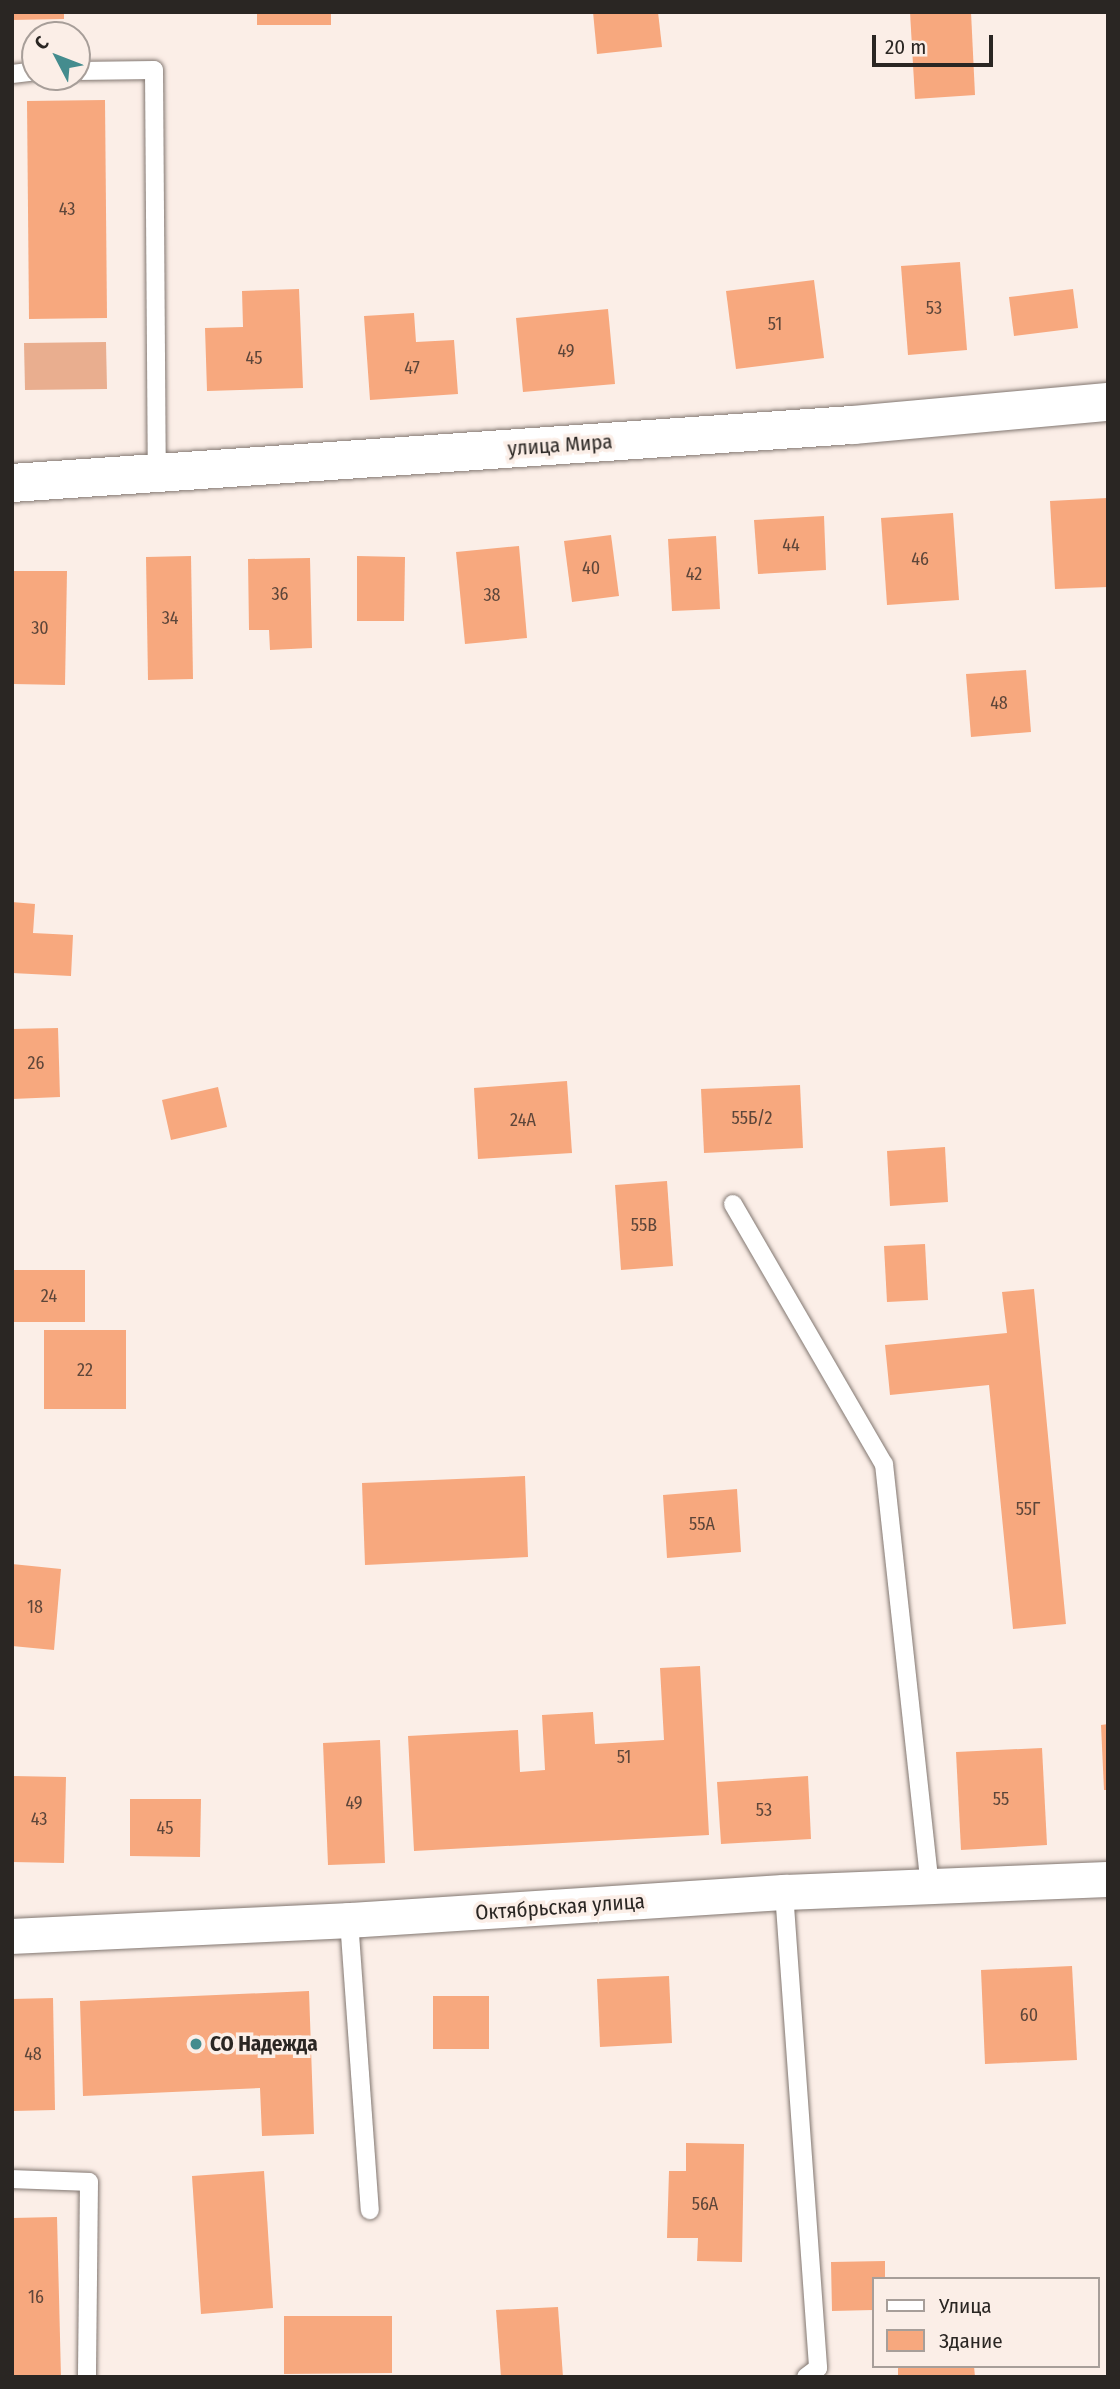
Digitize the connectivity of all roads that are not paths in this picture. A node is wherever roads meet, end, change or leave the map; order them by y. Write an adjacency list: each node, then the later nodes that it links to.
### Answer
1 (91, 71): 3 (lane)
2 (1108, 402): 3 (main road, улица Мира)
3 (157, 473): 4 (main road, улица Мира)
4 (12, 483)
5 (733, 1204): 7 (lane)
6 (1108, 1879): 7 (street, Октябрьская улица)
7 (930, 1888): 8 (street, Октябрьская улица)
8 (784, 1892): 9 (street, Октябрьская улица); 14 (lane)
9 (349, 1920): 10 (street, Октябрьская улица); 12 (lane)
10 (12, 1936)
11 (12, 2179): 13 (lane)
12 (370, 2210)
13 (87, 2377)
14 (806, 2377)

